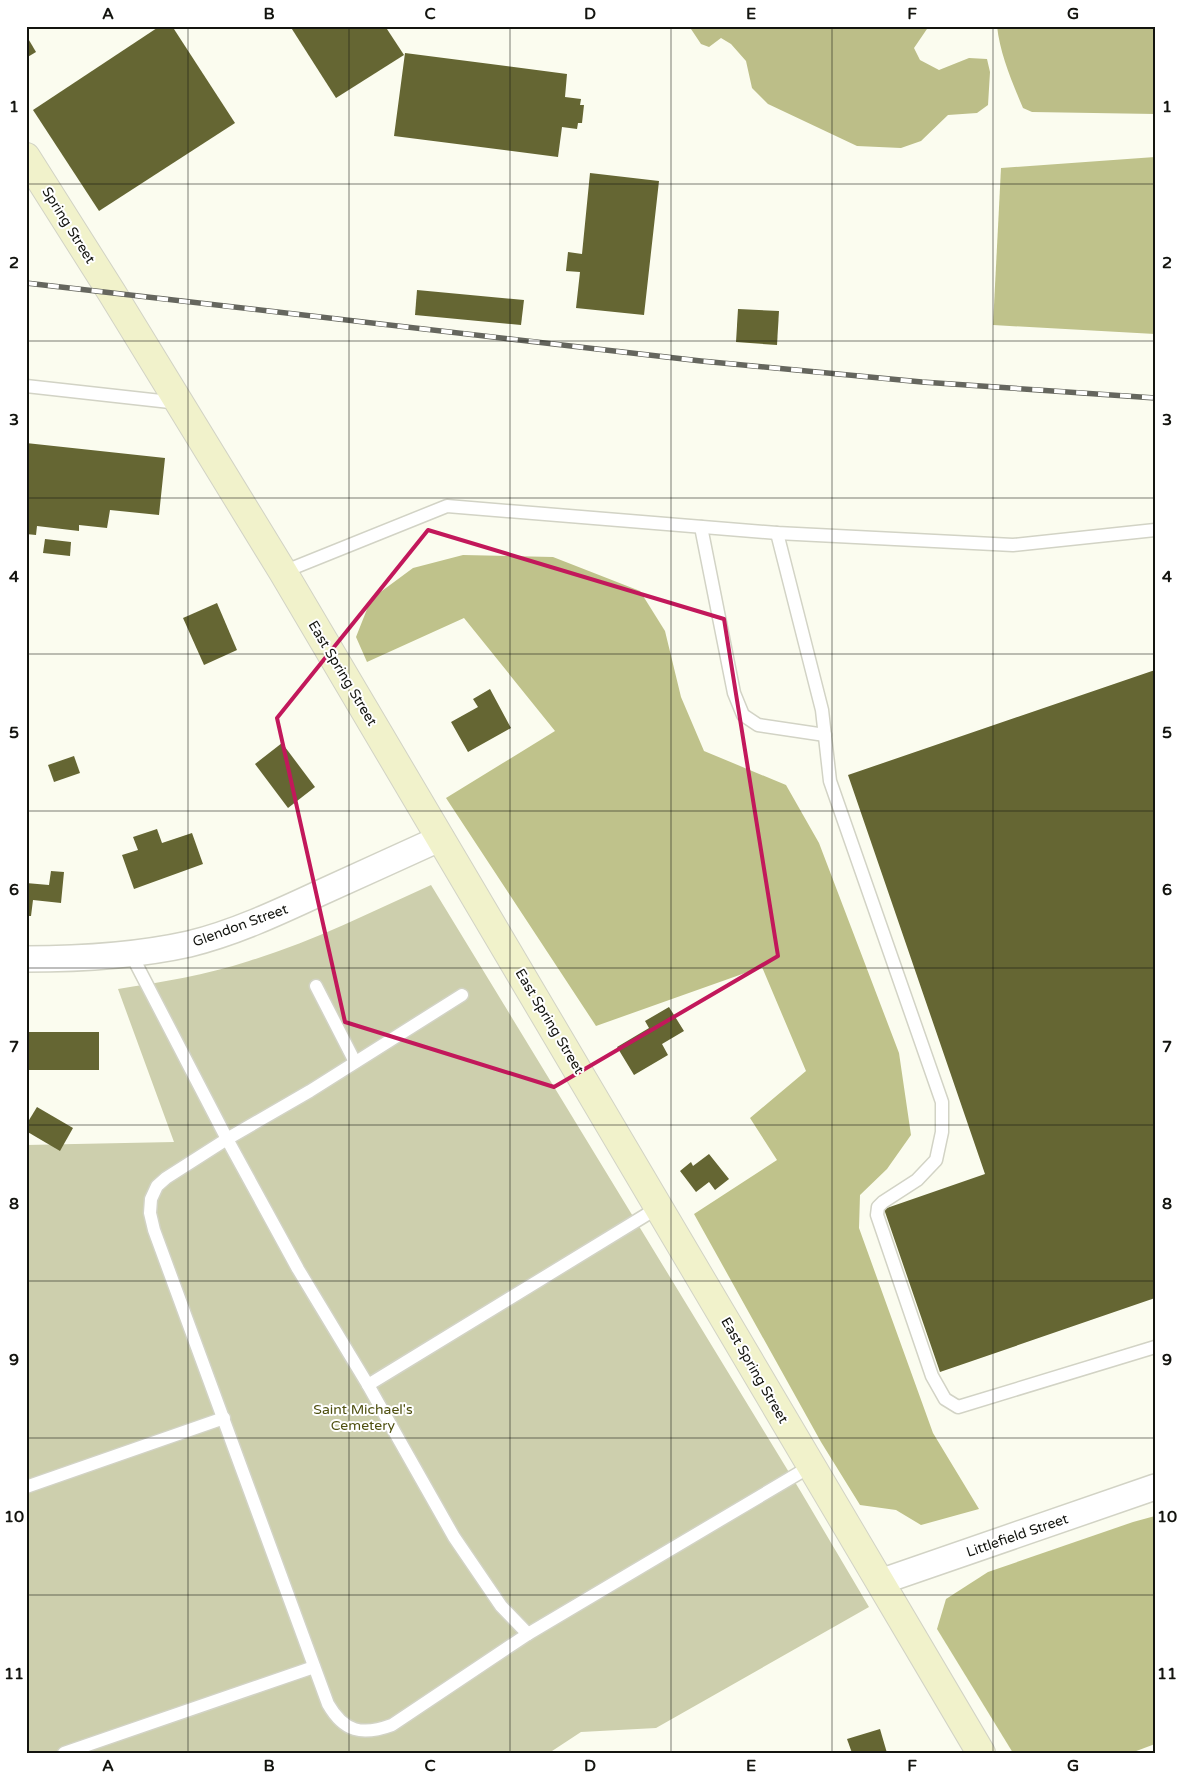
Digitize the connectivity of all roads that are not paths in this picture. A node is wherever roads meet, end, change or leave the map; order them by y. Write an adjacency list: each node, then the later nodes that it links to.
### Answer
1 (26, 157): 2 (main road, Spring Street)
2 (112, 293): 4 (main road, East Spring Street)
3 (26, 386): 4 (lane)
4 (179, 403): 8 (main road, East Spring Street)
5 (701, 527): 7 (lane); 8 (lane); 9 (lane)
6 (1155, 530): 7 (lane)
7 (776, 533): 9 (lane)
8 (282, 572): 10 (main road, East Spring Street)
9 (825, 735): 18 (lane)
10 (441, 838): 11 (street, Glendon Street); 17 (main road, East Spring Street)
11 (131, 954): 12 (street, Glendon Street); 16 (lane)
12 (26, 958)
13 (316, 986): 15 (lane)
14 (462, 995): 15 (lane)
15 (355, 1062): 16 (lane)
16 (227, 1139): 19 (lane); 20 (lane)
17 (659, 1207): 19 (lane); 21 (main road, East Spring Street)
18 (1155, 1347)
19 (368, 1385): 25 (lane)
20 (224, 1418): 22 (lane); 26 (lane)
21 (811, 1466): 24 (main road, East Spring Street); 25 (lane)
22 (26, 1487)
23 (1155, 1487): 24 (street, Littlefield Street)
24 (880, 1582): 28 (main road, East Spring Street)
25 (528, 1634): 26 (lane)
26 (314, 1667): 27 (lane)
27 (64, 1753)
28 (981, 1753)

